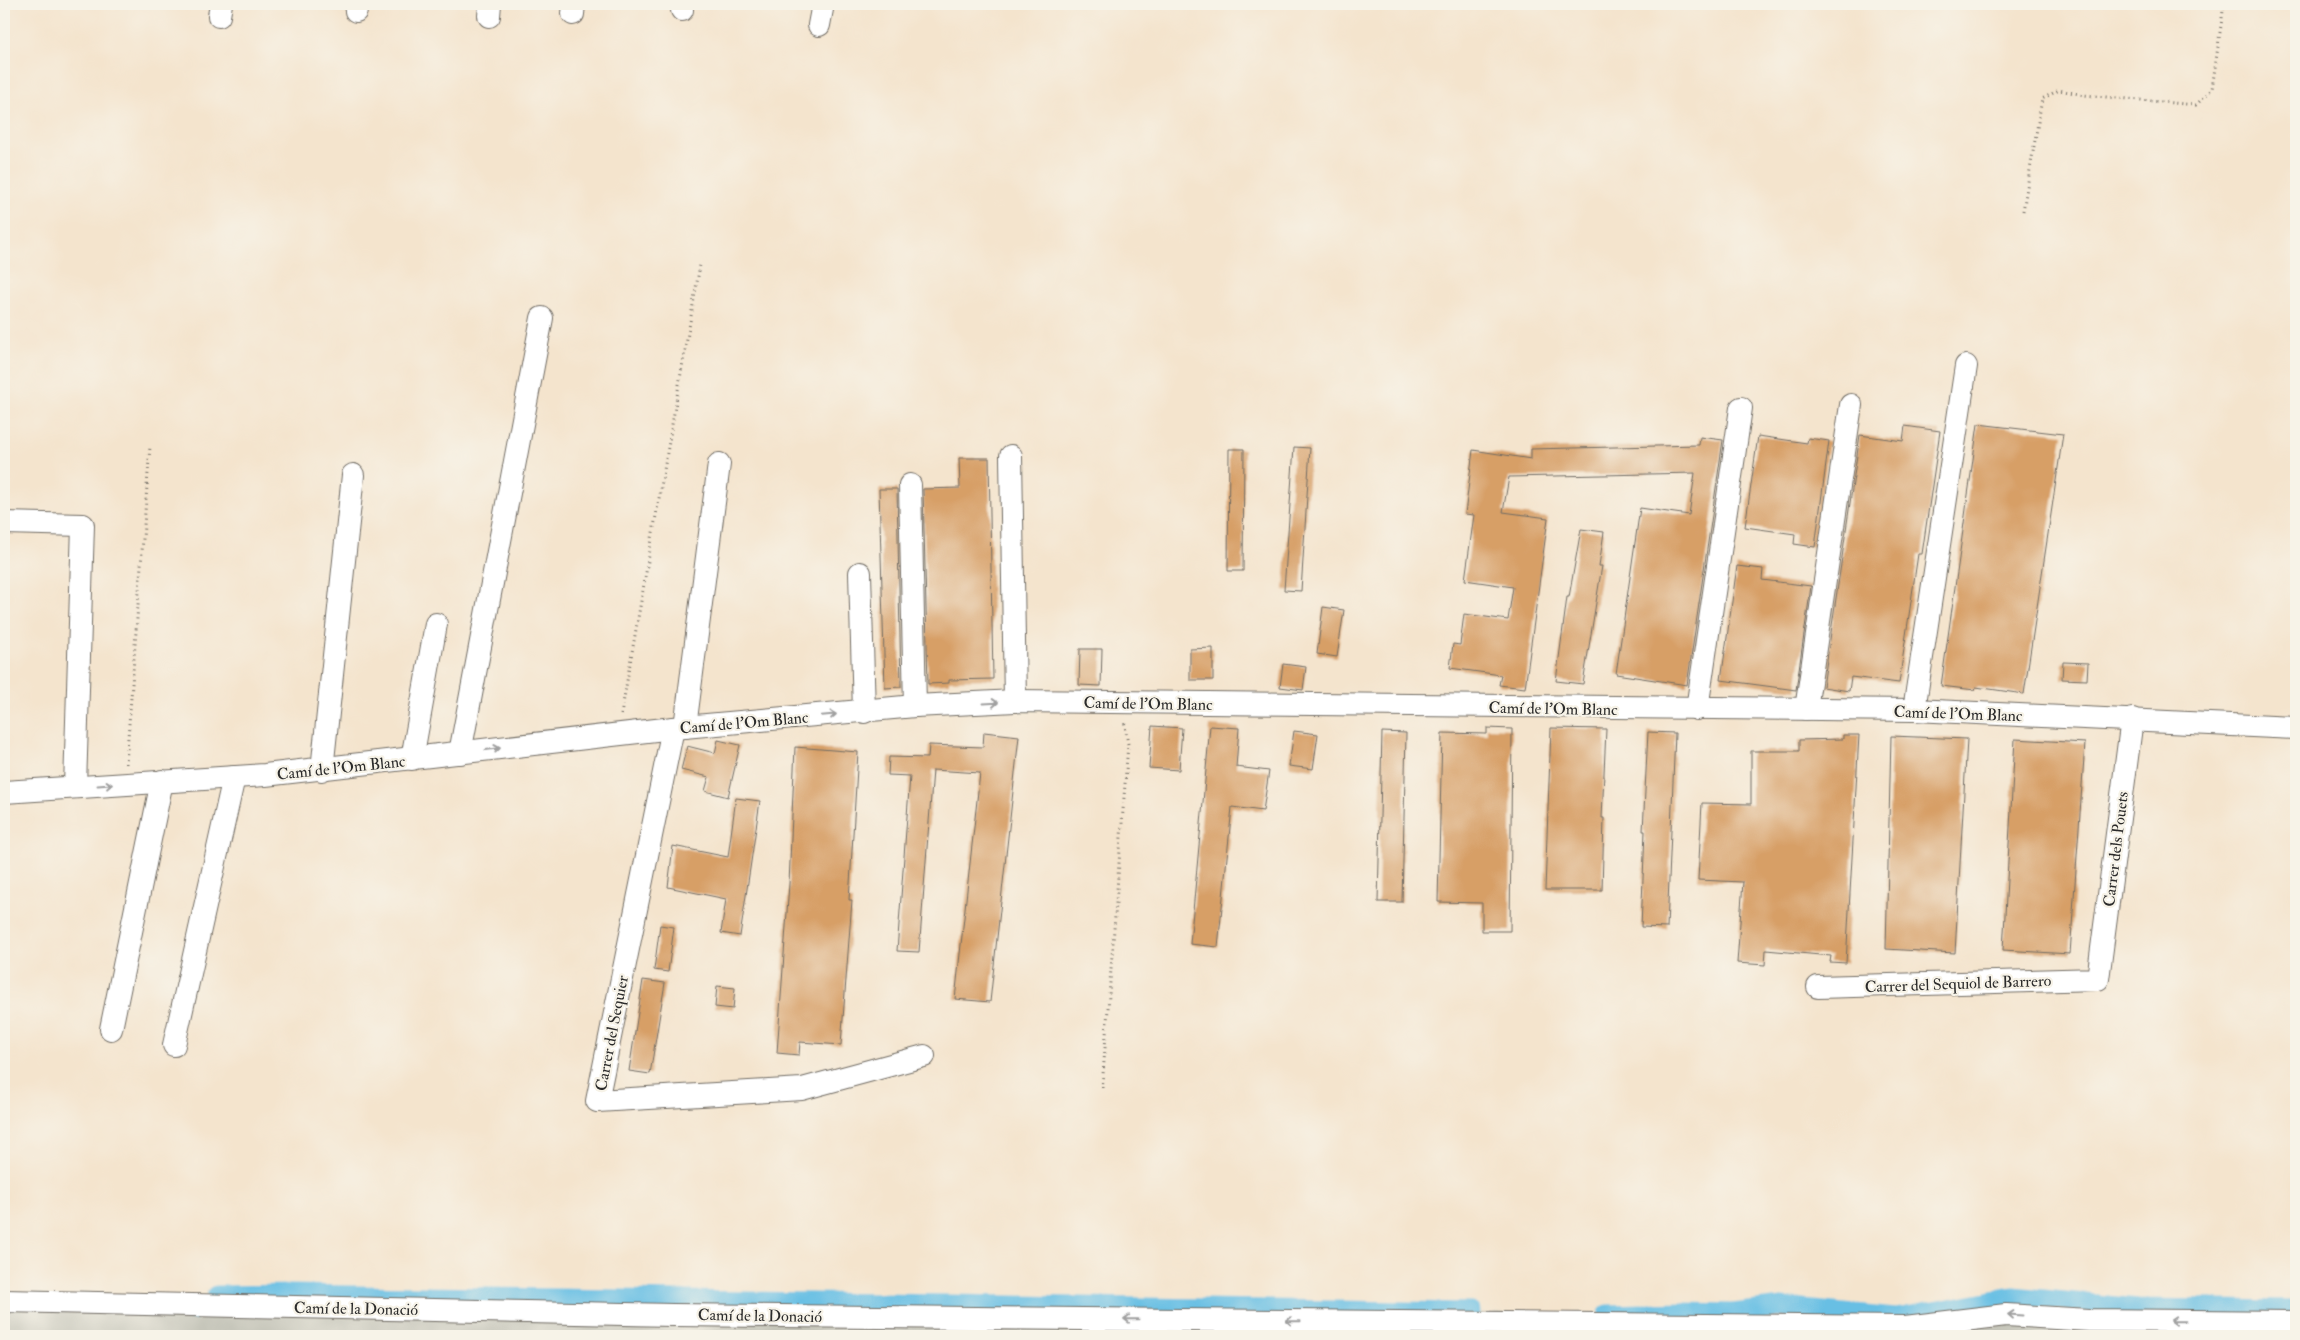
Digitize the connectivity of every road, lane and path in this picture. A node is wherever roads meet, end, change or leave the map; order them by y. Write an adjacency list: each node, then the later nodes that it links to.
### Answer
1 (2224, 4): 2 (path)
2 (2023, 211)
3 (700, 265): 26 (path)
4 (542, 318): 27 (street)
5 (1966, 366): 21 (street)
6 (1851, 405): 19 (street)
7 (1741, 408): 20 (street)
8 (150, 446): 32 (path)
9 (1011, 456): 16 (street)
10 (719, 464): 24 (street)
11 (353, 475): 29 (street)
12 (910, 485): 18 (street)
13 (4, 523): 33 (street)
14 (860, 573): 22 (street)
15 (436, 624): 28 (street)
16 (1015, 702): 17 (street, Camí de l'Om Blanc); 18 (street, Camí de l'Om Blanc, one-way to 16)
17 (1121, 703): 20 (street, Camí de l'Om Blanc); 40 (path)
18 (915, 706): 22 (street, Camí de l'Om Blanc)
19 (1806, 709): 20 (street, Camí de l'Om Blanc); 21 (street, Camí de l'Om Blanc)
20 (1697, 710)
21 (1914, 710): 23 (street, Camí de l'Om Blanc)
22 (864, 712): 24 (street, Camí de l'Om Blanc, one-way to 22)
23 (2132, 719): 25 (street, Camí de l'Om Blanc); 35 (street, Carrer dels Pouets)
24 (679, 728): 26 (street, Camí de l'Om Blanc); 39 (street, Carrer del Sequier)
25 (2296, 728)
26 (618, 734): 27 (street, Camí de l'Om Blanc, one-way to 26)
27 (460, 753): 28 (street, Camí de l'Om Blanc)
28 (412, 759): 29 (street, Camí de l'Om Blanc)
29 (322, 770): 30 (street, Camí de l'Om Blanc)
30 (234, 777): 31 (street, Camí de l'Om Blanc); 38 (street)
31 (162, 781): 32 (street, Camí de l'Om Blanc); 37 (street)
32 (125, 784): 33 (street, Camí de l'Om Blanc, one-way to 32)
33 (75, 787): 34 (street, Camí de l'Om Blanc)
34 (4, 792)
35 (2098, 979): 36 (street, Carrer del Sequiol de Barrero)
36 (1818, 988)
37 (111, 1029)
38 (174, 1045)
39 (924, 1056)
40 (1102, 1088)
41 (4, 1302): 42 (street, Camí de la Donació, one-way to 41)
42 (2296, 1322)

